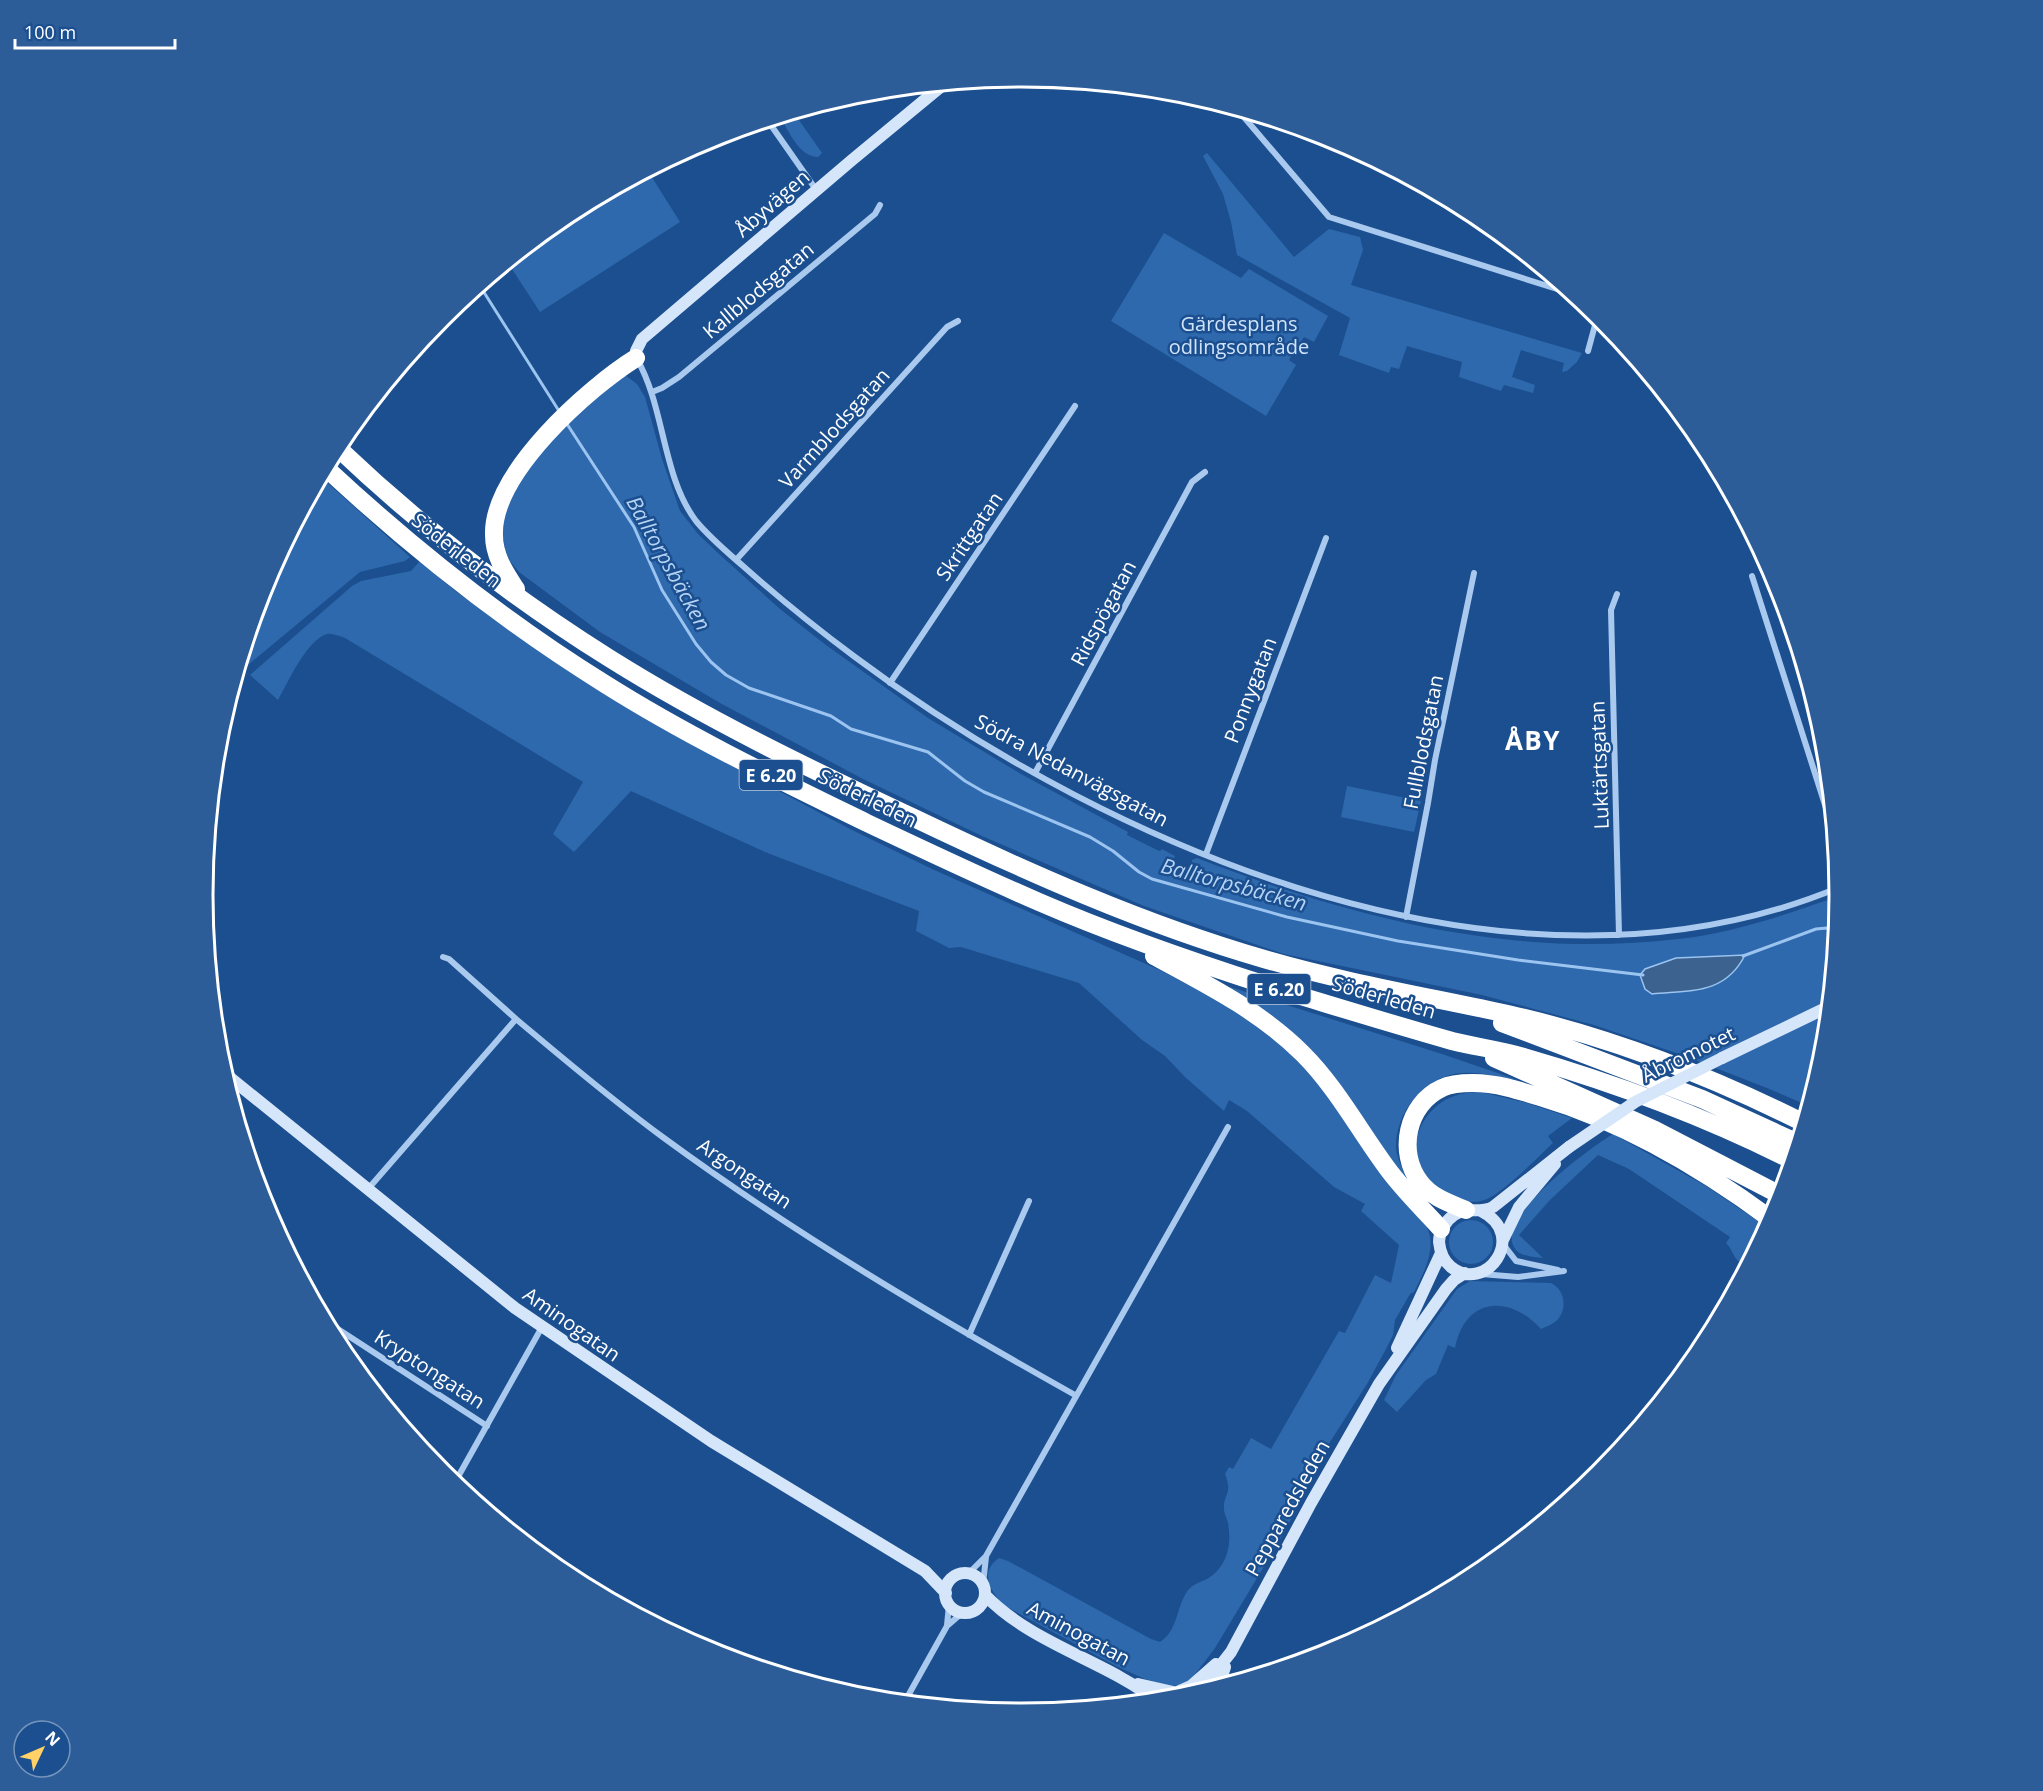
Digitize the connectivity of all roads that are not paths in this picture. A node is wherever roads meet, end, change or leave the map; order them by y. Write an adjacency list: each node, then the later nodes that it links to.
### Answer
1 (934, 92): 4 (street, Åbyvägen)
2 (1246, 119): 6 (street)
3 (772, 127): 4 (street)
4 (817, 191): 10 (street, Åbyvägen)
5 (880, 205): 11 (street, Kallblodsgatan)
6 (1556, 289)
7 (958, 321): 17 (street, Varmblodsgatan)
8 (1595, 326): 9 (street)
9 (1588, 351)
10 (636, 358): 11 (street, Södra Nedanvägsgatan); 21 (highway)
11 (652, 392): 17 (street, Södra Nedanvägsgatan)
12 (1075, 406): 22 (street, Skrittgatan)
13 (344, 454): 21 (highway, Söderleden / E 6.20)
14 (1205, 472): 23 (street, Ridspögatan)
15 (332, 473): 28 (highway, Söderleden / E 6.20)
16 (1326, 538): 25 (street, Ponnygatan)
17 (736, 560): 22 (street, Södra Nedanvägsgatan)
18 (1474, 573): 27 (street, Fullblodsgatan)
19 (1752, 576): 24 (street)
20 (1617, 594): 29 (street, Luktärtsgatan)
21 (523, 600): 31 (highway, Söderleden / E 6.20)
22 (890, 683): 23 (street, Södra Nedanvägsgatan)
23 (1035, 773): 25 (street, Södra Nedanvägsgatan)
24 (1824, 802)
25 (1206, 854): 27 (street, Södra Nedanvägsgatan)
26 (1830, 891): 29 (street, Södra Nedanvägsgatan)
27 (1406, 917): 29 (street, Södra Nedanvägsgatan)
28 (1104, 928): 34 (highway, Söderleden / E 6.20); 50 (highway)
29 (1619, 935)
30 (443, 957): 33 (street, Argongatan)
31 (1444, 1002): 36 (highway); 40 (highway)
32 (1821, 1010): 41 (street, Åbromotet, bridge)
33 (516, 1019): 45 (street); 56 (street, Argongatan)
34 (1456, 1042): 43 (highway); 44 (highway)
35 (236, 1082): 45 (street, Aminogatan)
36 (1781, 1111): 37 (highway); 38 (highway)
37 (1799, 1116)
38 (1798, 1120)
39 (1228, 1127): 58 (street)
40 (1791, 1140)
41 (1569, 1147): 48 (street, Åbromotet); 51 (street, Åbromotet)
42 (1660, 1147): 43 (highway); 48 (highway); 49 (highway)
43 (1694, 1151): 46 (highway)
44 (1786, 1158)
45 (368, 1189): 54 (street, Aminogatan)
46 (1773, 1191)
47 (1029, 1201): 56 (street)
48 (1473, 1211): 50 (street, Åbromotet); 51 (street)
49 (1763, 1215)
50 (1442, 1230): 52 (street)
51 (1503, 1242): 53 (street, Åbromotet); 53 (street)
52 (1441, 1253): 53 (street); 57 (street, Pepparedsleden)
53 (1469, 1273): 57 (street, Pepparedsleden)
54 (542, 1327): 59 (street, Kryptongatan); 62 (street, Aminogatan)
55 (340, 1330): 59 (street, Kryptongatan)
56 (969, 1335): 58 (street, Argongatan)
57 (1379, 1384): 70 (street, Pepparedsleden)
58 (1075, 1395): 61 (street)
59 (487, 1426): 60 (street, Kryptongatan)
60 (459, 1475)
61 (986, 1556): 63 (street); 64 (street)
62 (925, 1571): 63 (street, Aminogatan); 65 (street, Aminogatan)
63 (963, 1574): 64 (street); 65 (street)
64 (984, 1590): 66 (street); 68 (street, Aminogatan)
65 (947, 1599): 67 (street); 69 (street)
66 (975, 1611): 67 (street); 68 (street, Aminogatan)
67 (962, 1613): 69 (street)
68 (1009, 1617): 72 (street, Aminogatan)
69 (947, 1626): 78 (street)
70 (1231, 1652): 71 (street, Pepparedsleden); 73 (street, Pepparedsleden); 74 (street)
71 (1222, 1678)
72 (1131, 1682): 75 (street, Aminogatan); 76 (street, Aminogatan); 77 (street)
73 (1199, 1683)
74 (1192, 1685)
75 (1166, 1690)
76 (1147, 1694)
77 (1140, 1695)
78 (908, 1696)

